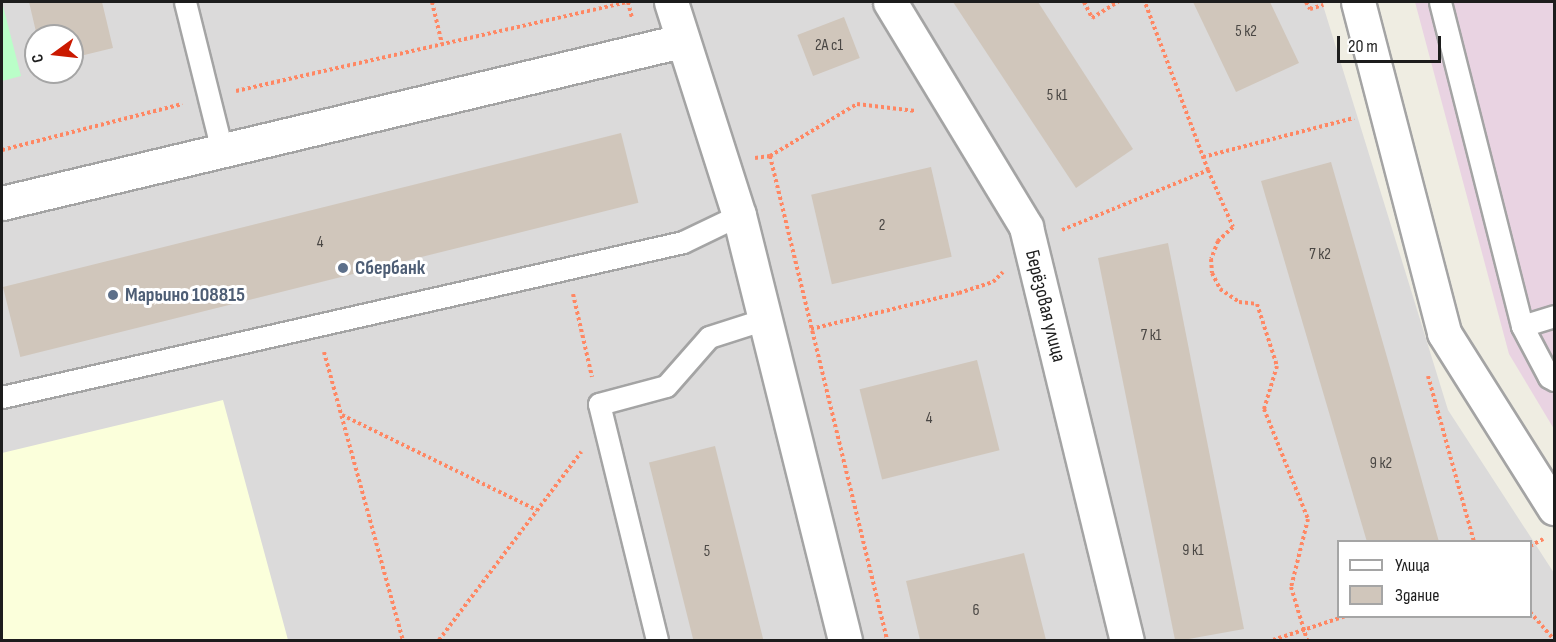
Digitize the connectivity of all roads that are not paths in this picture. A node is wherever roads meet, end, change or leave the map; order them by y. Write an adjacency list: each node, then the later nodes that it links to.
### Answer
1 (185, 2): 7 (lane)
2 (671, 2): 6 (street)
3 (890, 2): 18 (street, Берёзовая улица)
4 (1358, 2): 15 (street)
5 (1440, 2): 12 (lane)
6 (681, 41): 7 (street); 9 (street)
7 (222, 150): 8 (street)
8 (2, 203)
9 (739, 215): 11 (street); 14 (lane)
10 (1554, 316): 12 (lane)
11 (765, 319): 16 (lane); 17 (street)
12 (1522, 326): 13 (lane)
13 (1554, 380)
14 (2, 398)
15 (1554, 508)
16 (657, 640)
17 (845, 640)
18 (1127, 640)

